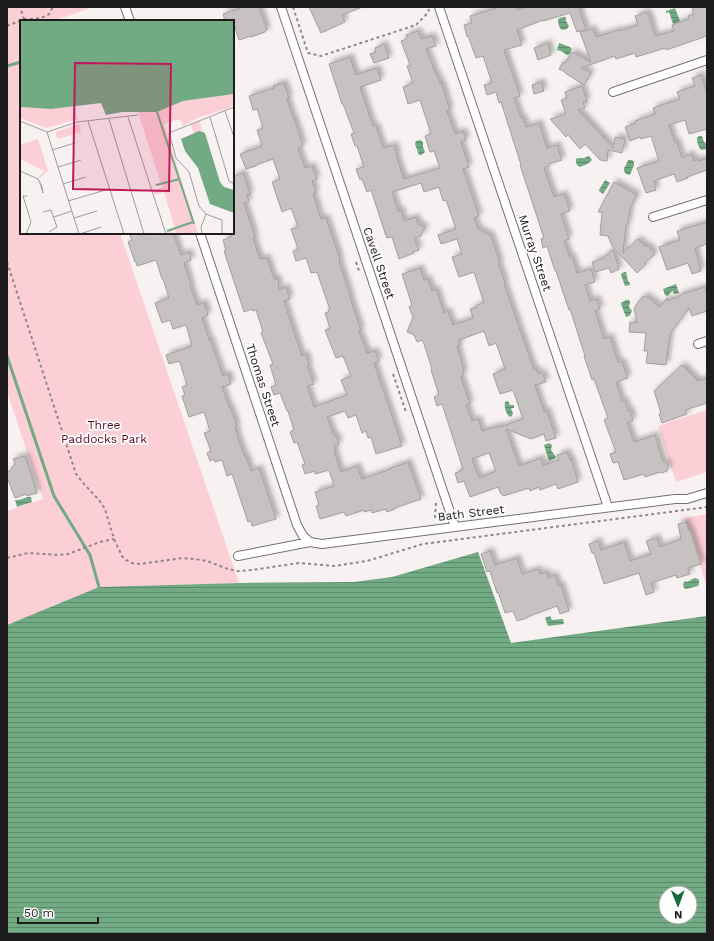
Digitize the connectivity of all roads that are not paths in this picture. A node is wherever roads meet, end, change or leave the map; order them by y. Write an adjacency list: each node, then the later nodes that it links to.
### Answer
1 (125, 7): 4 (street)
2 (281, 7): 14 (street, Cavell Street)
3 (443, 8): 13 (street, Murray Street)
4 (130, 20)
5 (707, 60): 6 (street)
6 (613, 92)
7 (707, 200): 8 (street)
8 (653, 217)
9 (200, 234): 15 (street, Thomas Street)
10 (707, 341): 11 (street)
11 (698, 344)
12 (707, 493): 13 (street, Bath Street)
13 (608, 507): 14 (street, Bath Street)
14 (456, 527): 15 (street, Bath Street)
15 (310, 542): 16 (street, Bath Street)
16 (238, 556)

